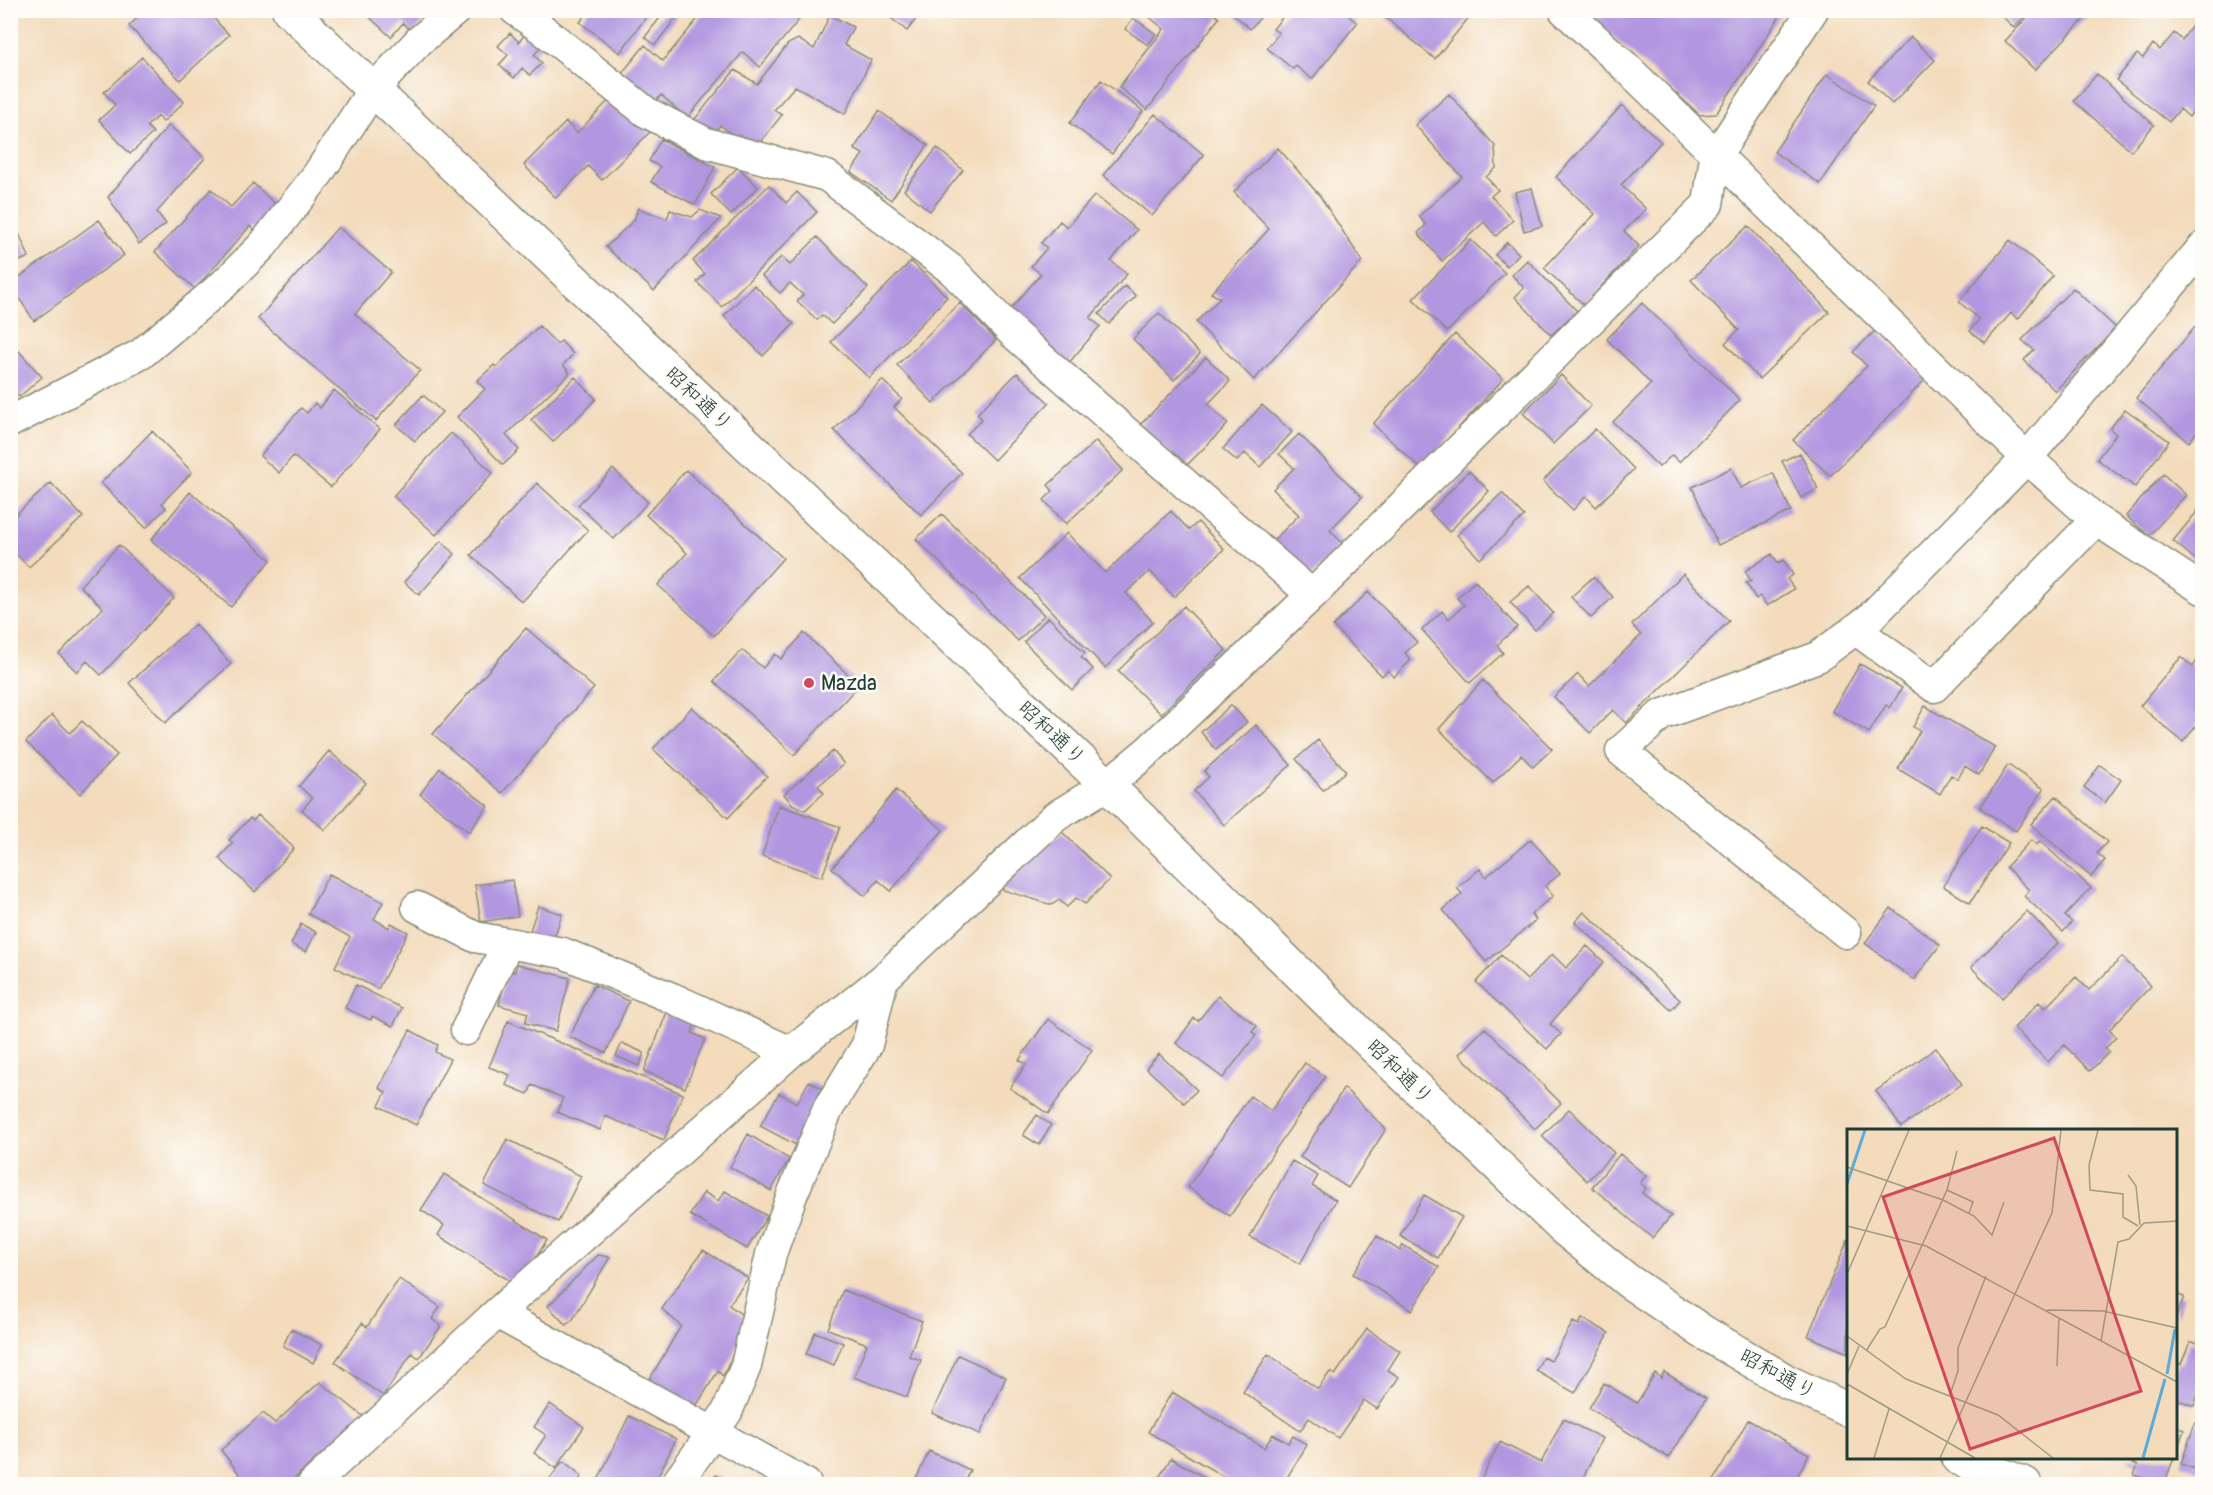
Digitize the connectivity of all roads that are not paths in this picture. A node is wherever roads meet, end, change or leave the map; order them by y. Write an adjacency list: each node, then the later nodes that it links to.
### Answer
1 (289, 10): 6 (street, 昭和通り)
2 (456, 10): 6 (street)
3 (515, 10): 13 (street)
4 (1564, 10): 7 (street)
5 (1813, 10): 7 (street)
6 (372, 91): 9 (street); 15 (street, 昭和通り)
7 (1715, 157): 10 (street); 13 (street)
8 (2202, 248): 10 (street)
9 (10, 422)
10 (2027, 458): 11 (street); 14 (street)
11 (2096, 520): 12 (street); 14 (street)
12 (2202, 589)
13 (1312, 595): 15 (street)
14 (1855, 629): 17 (street)
15 (1107, 784): 19 (street); 23 (street, 昭和通り)
16 (417, 908): 18 (street)
17 (1846, 933)
18 (508, 943): 20 (street); 21 (street)
19 (883, 979): 21 (street); 24 (street)
20 (466, 1030)
21 (791, 1052): 22 (street)
22 (496, 1313): 24 (street); 26 (street)
23 (1847, 1410)
24 (714, 1433): 27 (street); 28 (street)
25 (1960, 1459): 29 (street)
26 (313, 1485)
27 (676, 1485)
28 (806, 1485)
29 (2025, 1485)

